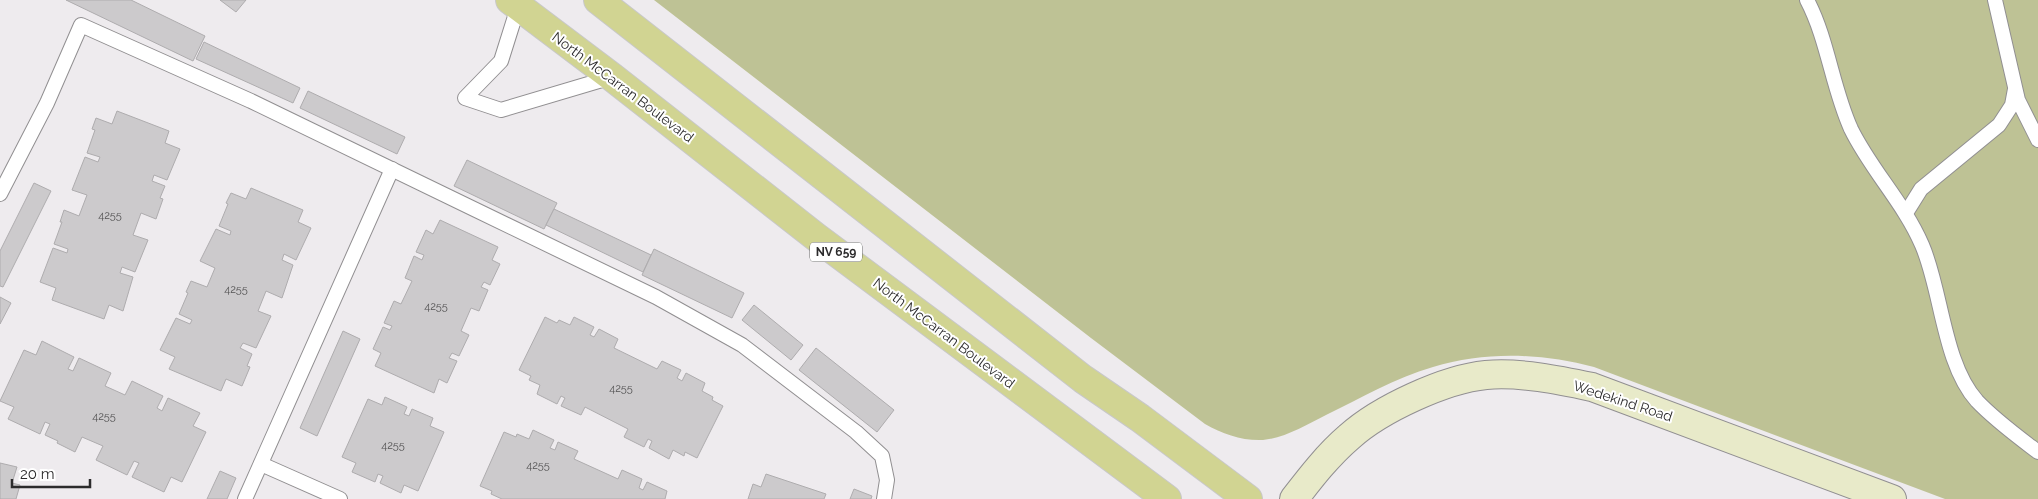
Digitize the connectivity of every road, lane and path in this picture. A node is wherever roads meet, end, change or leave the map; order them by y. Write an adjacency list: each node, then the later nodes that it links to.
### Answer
1 (598, 0): 17 (main road)
2 (1807, 0): 10 (lane)
3 (1995, 0): 6 (lane)
4 (514, 4): 5 (main road, North McCarran Boulevard / NV 659); 5 (lane)
5 (612, 77): 16 (main road, North McCarran Boulevard / NV 659)
6 (2015, 88): 7 (lane); 10 (lane)
7 (2038, 140)
8 (392, 169): 9 (lane); 12 (lane); 15 (lane)
9 (0, 194)
10 (1906, 213): 11 (lane)
11 (2038, 452)
12 (261, 464): 13 (lane); 14 (lane)
13 (245, 499)
14 (340, 499)
15 (884, 499)
16 (1167, 499)
17 (1248, 499)
18 (1294, 499): 19 (street, Wedekind Road)
19 (1892, 499)

